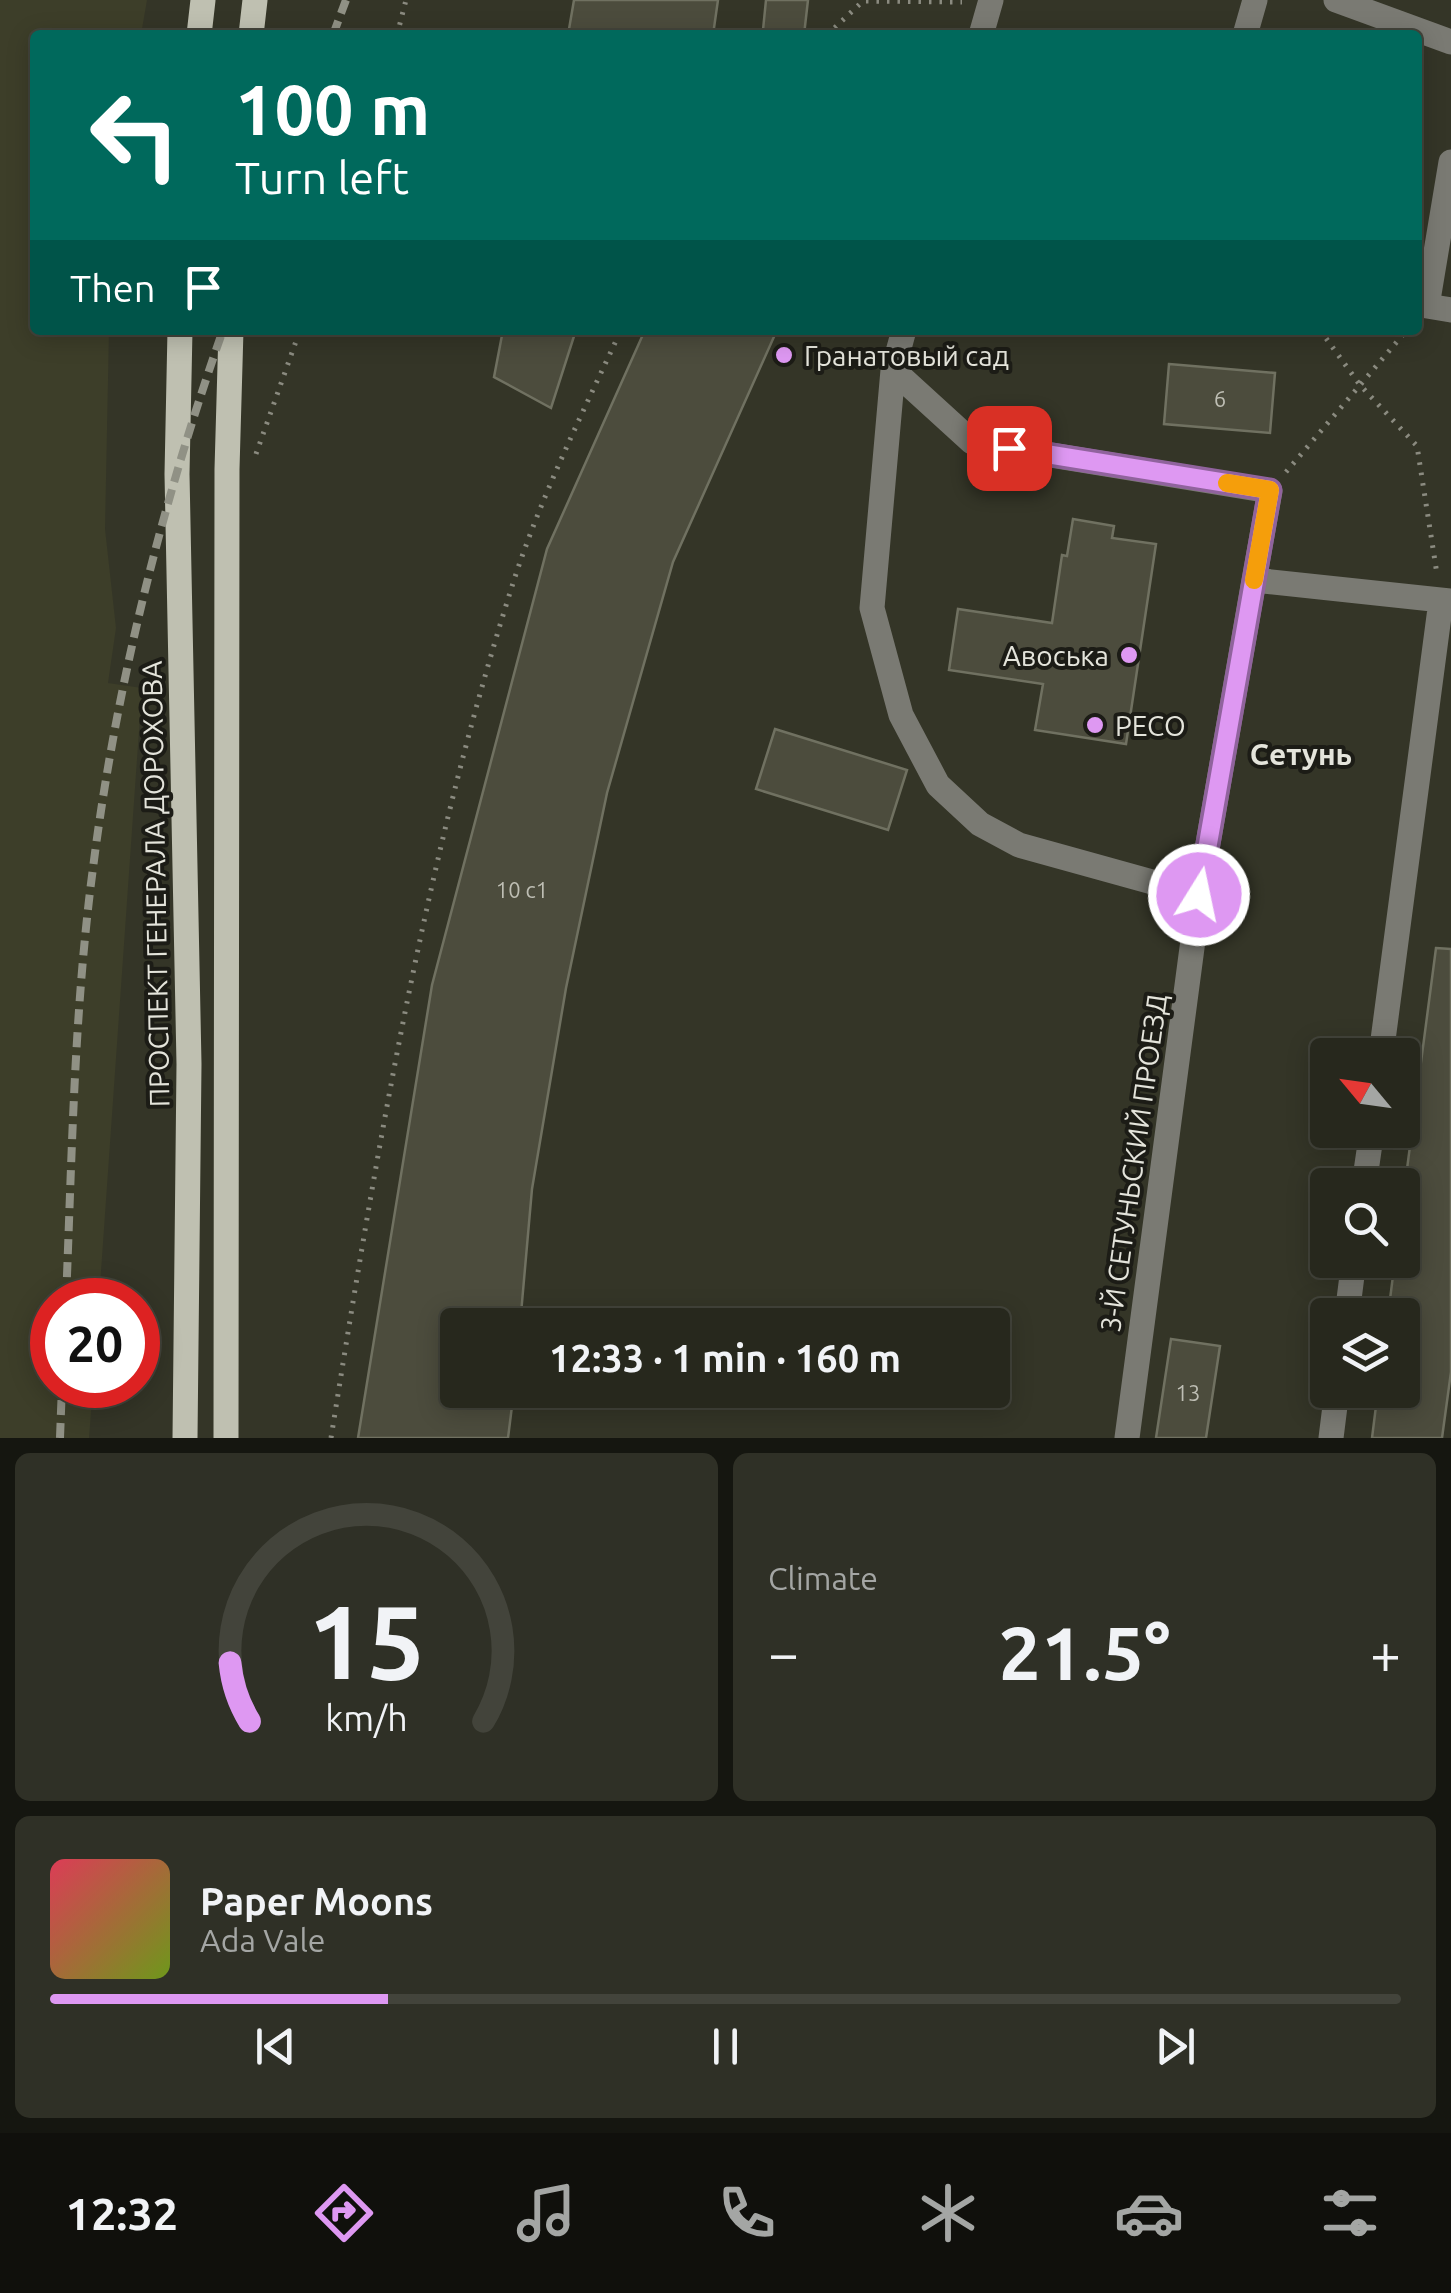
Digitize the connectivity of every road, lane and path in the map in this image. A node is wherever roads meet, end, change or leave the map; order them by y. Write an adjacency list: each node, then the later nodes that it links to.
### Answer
1 (203, 0): 7 (main road)
2 (255, 0): 8 (main road)
3 (406, 0): 9 (path)
4 (1255, 0): 12 (street)
5 (990, 1): 10 (path); 11 (street)
6 (1340, 1): 13 (street)
7 (200, 30)
8 (252, 30)
9 (397, 30)
10 (832, 30)
11 (982, 30)
12 (1246, 30)
13 (1419, 30)
14 (1422, 31): 15 (street)
15 (1451, 42)
16 (1451, 162): 17 (street)
17 (1451, 310)
18 (180, 335): 34 (main road, ПРОСПЕКТ ГЕНЕРАЛА ДОРОХОВА)
19 (231, 335): 35 (main road)
20 (298, 335): 27 (path)
21 (619, 335): 36 (path)
22 (903, 335): 25 (street)
23 (1324, 335): 26 (path)
24 (1403, 335): 26 (path)
25 (894, 370): 28 (street); 31 (street)
26 (1360, 385): 28 (path); 30 (path)
27 (250, 464)
28 (1270, 490): 29 (street, 3-Й СЕТУНЬСКИЙ ПРОЕЗД)
29 (1254, 580): 30 (street); 31 (street, 3-Й СЕТУНЬСКИЙ ПРОЕЗД)
30 (1446, 601): 32 (street)
31 (1199, 895): 37 (street, 3-Й СЕТУНЬСКИЙ ПРОЕЗД)
32 (1384, 1038)
33 (1335, 1408): 38 (street)
34 (185, 1438)
35 (226, 1438)
36 (331, 1438)
37 (1127, 1438)
38 (1331, 1438)

